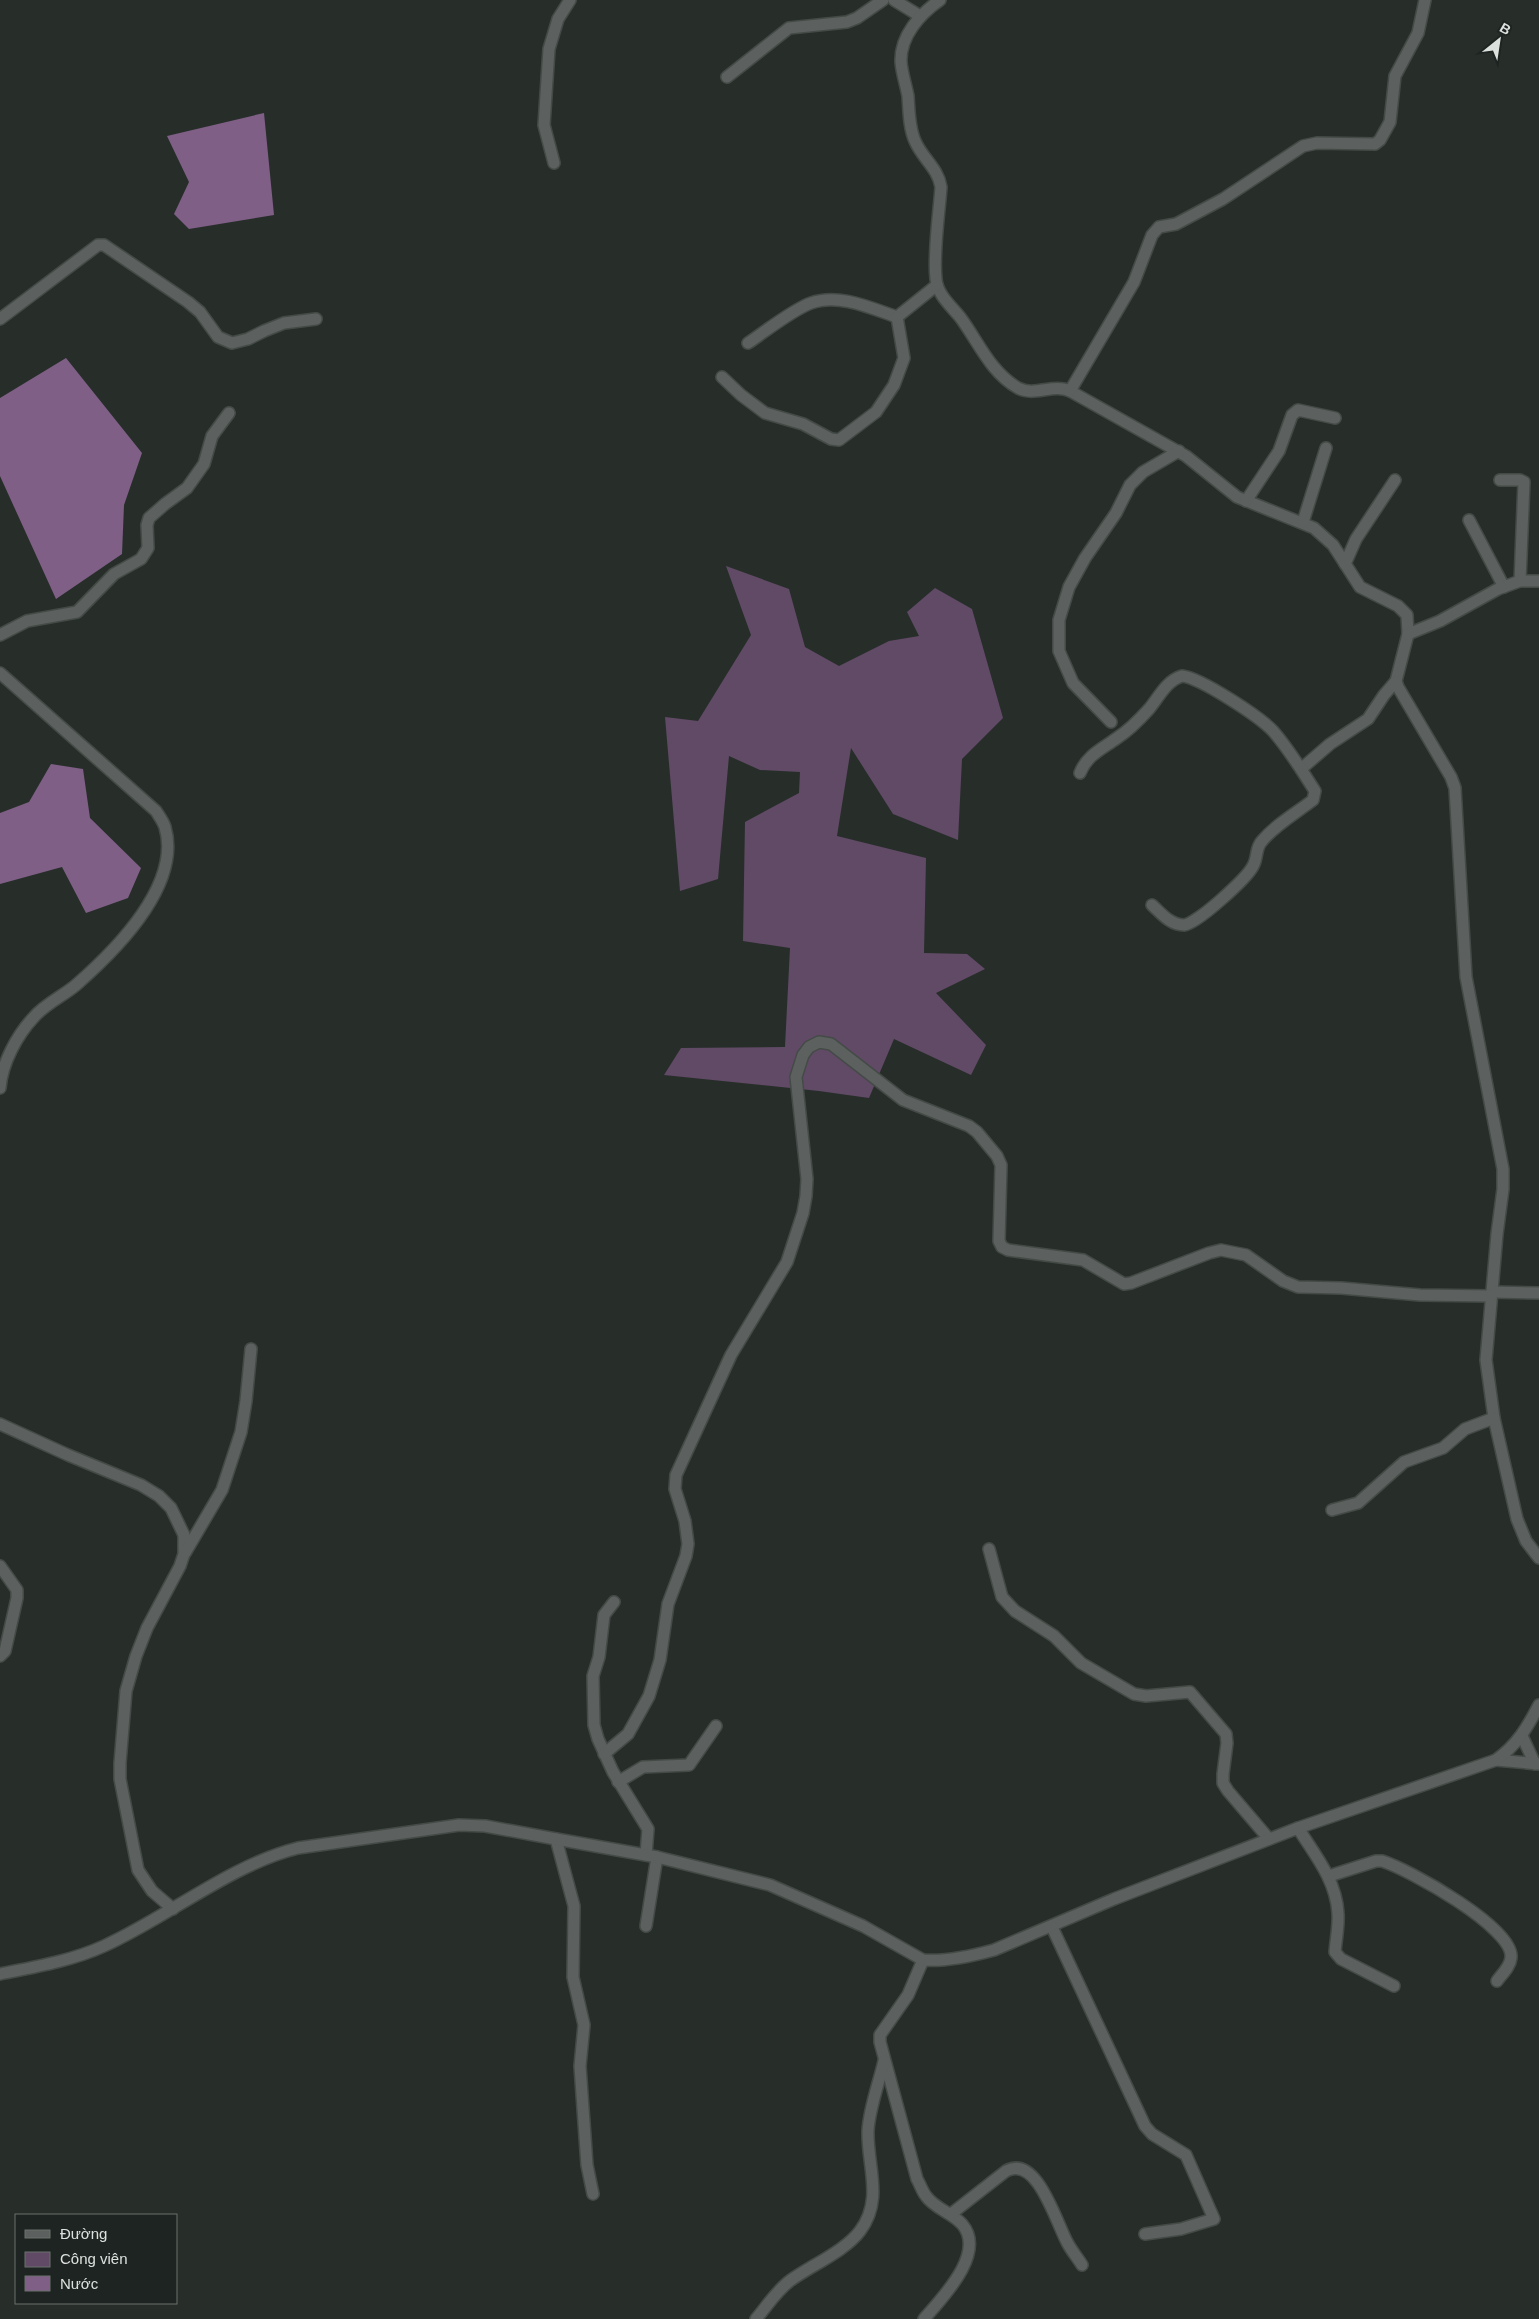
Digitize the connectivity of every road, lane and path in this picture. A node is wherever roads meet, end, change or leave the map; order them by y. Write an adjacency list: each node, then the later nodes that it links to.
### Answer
1 (570, 0): 8 (street)
2 (883, 0): 7 (street)
3 (894, 0): 6 (street)
4 (940, 0): 6 (street)
5 (1424, 0): 15 (street)
6 (920, 16): 9 (street)
7 (727, 77)
8 (554, 163)
9 (937, 285): 10 (street); 15 (street)
10 (897, 317): 13 (street); 14 (street)
11 (0, 319): 12 (street)
12 (316, 319)
13 (748, 343)
14 (722, 377)
15 (1070, 391): 19 (street)
16 (229, 413): 30 (street)
17 (1335, 418): 22 (street)
18 (1326, 448): 24 (street)
19 (1179, 451): 22 (street); 33 (street)
20 (1395, 480): 25 (street)
21 (1500, 480): 26 (street)
22 (1246, 501): 24 (street)
23 (1469, 520): 28 (street)
24 (1303, 522): 25 (street)
25 (1344, 564): 29 (street)
26 (1520, 581): 27 (street); 28 (street)
27 (1539, 581)
28 (1504, 587): 29 (street)
29 (1408, 634): 32 (street)
30 (0, 635)
31 (0, 673): 37 (street)
32 (1396, 682): 34 (street); 39 (street)
33 (1110, 722)
34 (1301, 769): 35 (street); 36 (street)
35 (1080, 773)
36 (1152, 905)
37 (0, 1088)
38 (1539, 1293): 39 (street)
39 (1492, 1294): 41 (street); 53 (street)
40 (251, 1349): 45 (street)
41 (1494, 1418): 43 (street); 46 (street)
42 (0, 1424): 45 (street)
43 (1332, 1510)
44 (989, 1550): 59 (street)
45 (184, 1554): 62 (street)
46 (1539, 1558)
47 (0, 1566): 49 (street)
48 (614, 1602): 53 (street)
49 (0, 1656)
50 (1539, 1705): 52 (street)
51 (716, 1726): 56 (street)
52 (1522, 1736): 54 (street); 55 (street)
53 (604, 1754): 56 (street)
54 (1496, 1760): 55 (street); 57 (street)
55 (1537, 1764)
56 (618, 1782): 60 (street)
57 (1298, 1828): 59 (street); 61 (street)
58 (556, 1839): 60 (street); 62 (street); 70 (street)
59 (1270, 1839): 64 (street)
60 (652, 1856): 63 (street); 65 (street)
61 (1329, 1876): 67 (street); 68 (street)
62 (173, 1909): 66 (street)
63 (646, 1926)
64 (1052, 1927): 65 (street); 72 (street)
65 (923, 1960): 69 (street)
66 (0, 1974)
67 (1497, 1981)
68 (1394, 1986)
69 (884, 2059): 71 (street); 74 (street)
70 (593, 2194)
71 (950, 2214): 73 (street); 75 (street)
72 (1145, 2234)
73 (1082, 2264)
74 (756, 2319)
75 (924, 2319)

